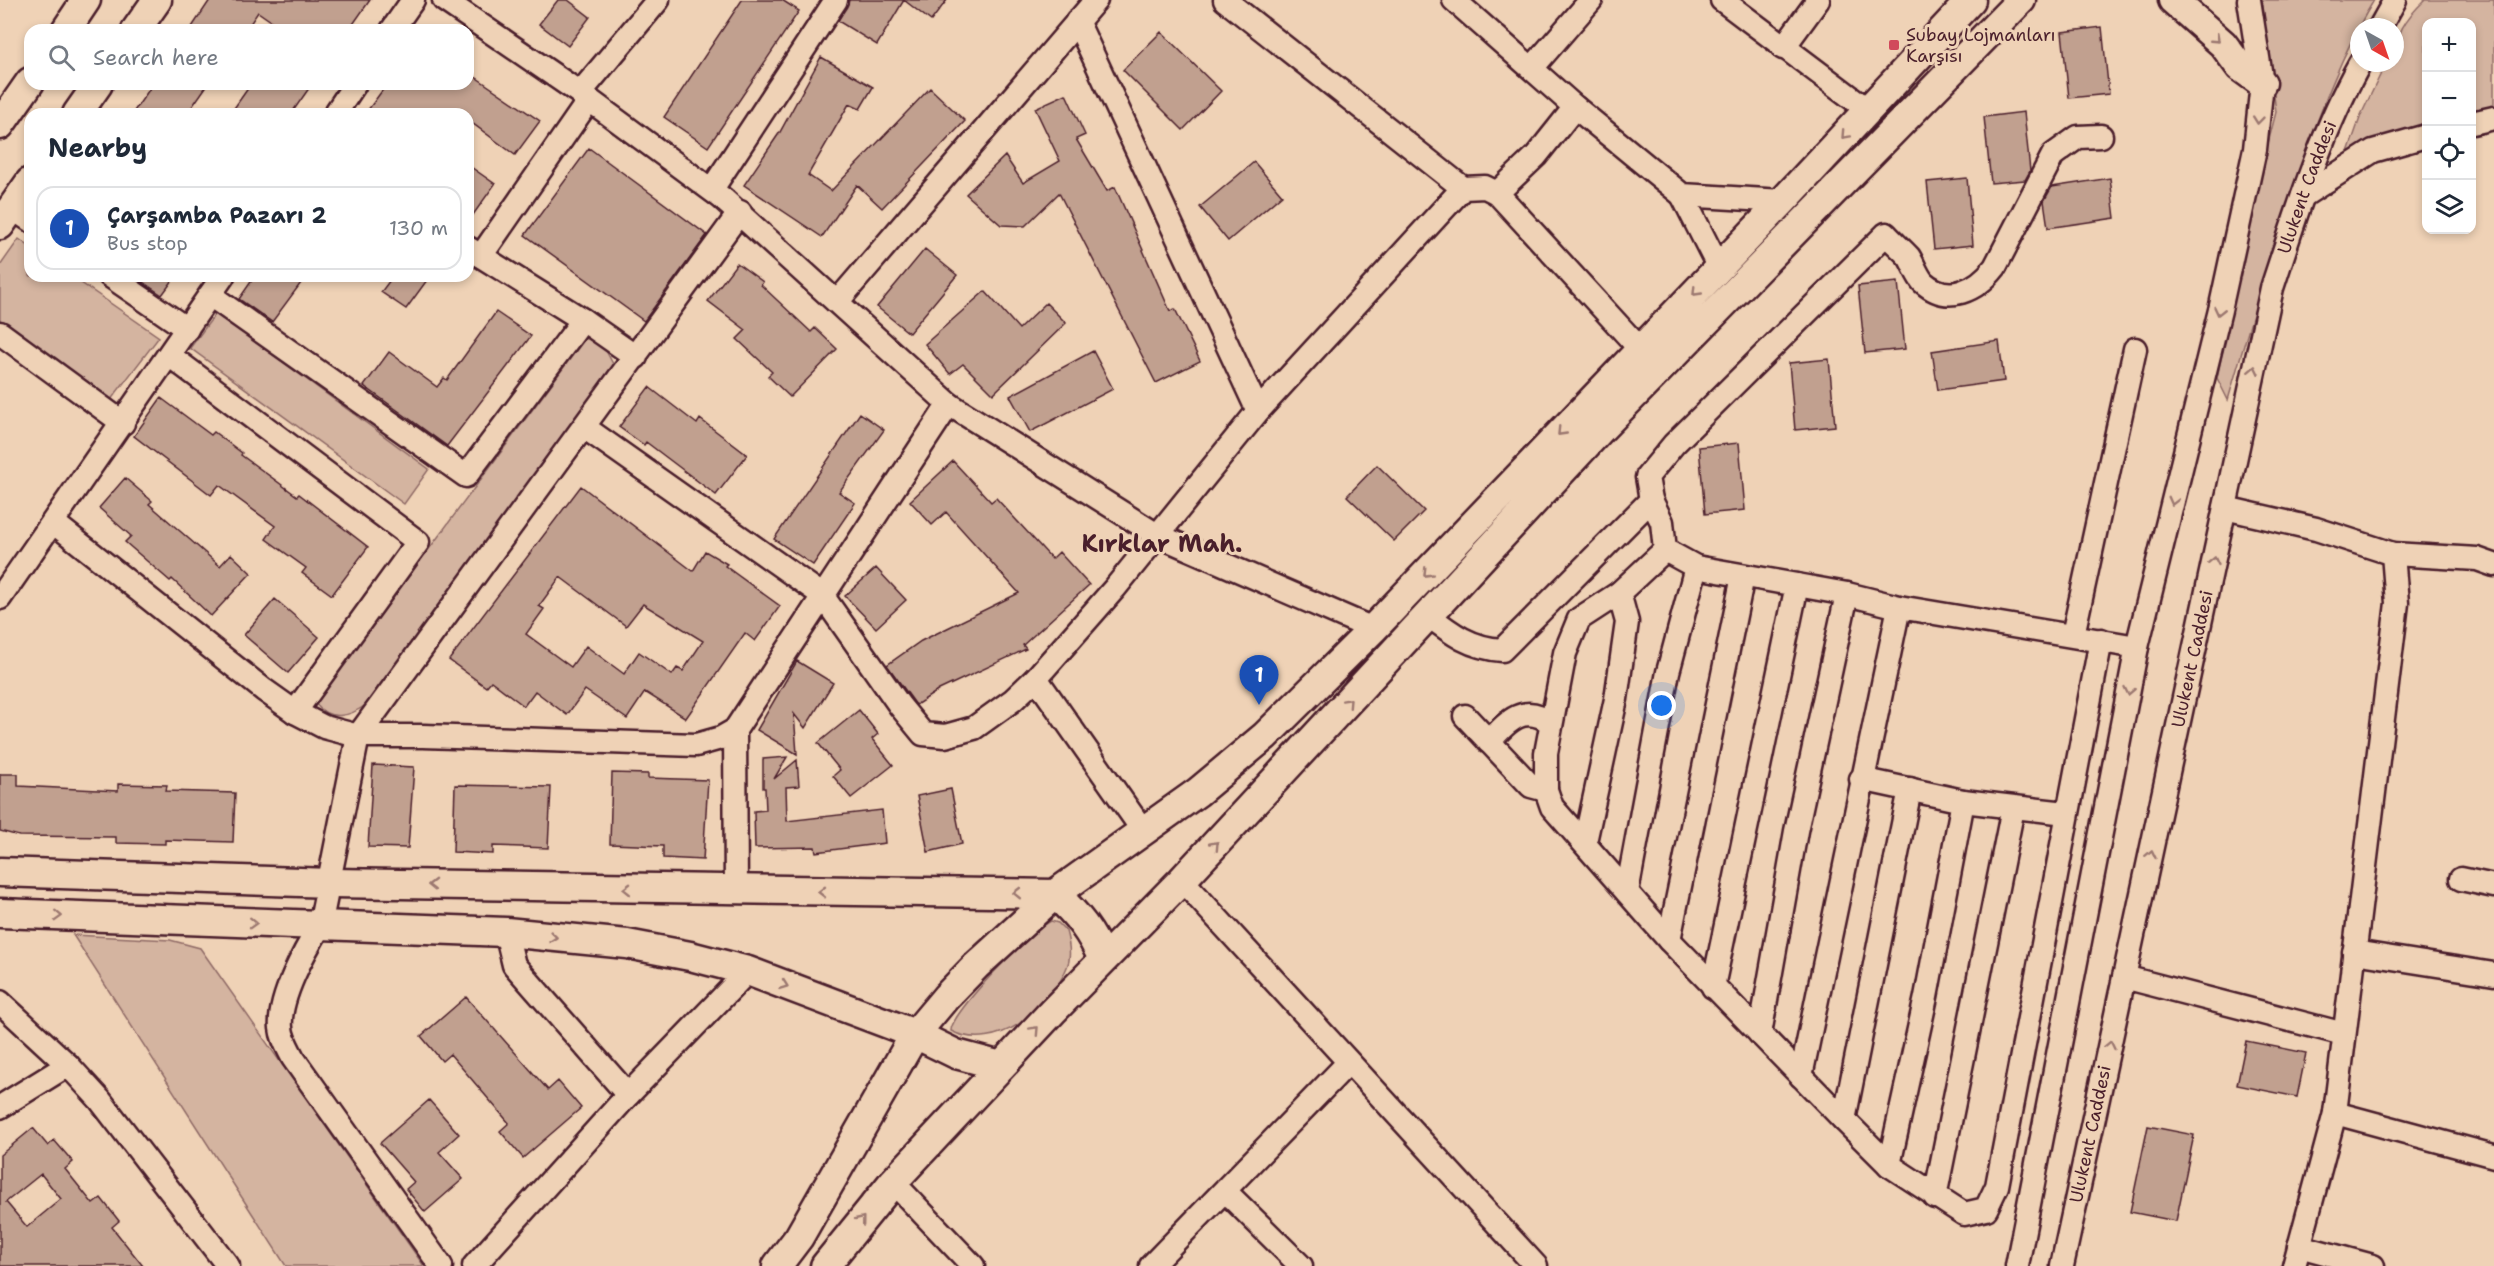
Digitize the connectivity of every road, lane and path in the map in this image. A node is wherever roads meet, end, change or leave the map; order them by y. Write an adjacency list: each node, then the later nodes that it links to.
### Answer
1 (86, 0): 20 (main road)
2 (157, 0): 21 (main road)
3 (413, 0): 22 (street)
4 (444, 0): 30 (street)
5 (658, 0): 30 (street)
6 (836, 0): 41 (street)
7 (1096, 0): 19 (street)
8 (1225, 0): 40 (street)
9 (1454, 0): 24 (street)
10 (1591, 0): 24 (street)
11 (1722, 0): 23 (street)
12 (1818, 0): 23 (street)
13 (1971, 0): 34 (main road)
14 (2021, 0): 81 (main road)
15 (2173, 0): 26 (main road, one-way to 26)
16 (2249, 0): 26 (street)
17 (2395, 0): 18 (street)
18 (2385, 18)
19 (1077, 21): 54 (street); 63 (street)
20 (70, 24)
21 (140, 24)
22 (396, 24)
23 (1783, 48): 34 (street)
24 (1533, 67): 31 (street)
25 (2355, 72): 45 (street, Ulukent Caddesi)
26 (2262, 83): 85 (street, one-way to 85)
27 (24, 90): 37 (main road)
28 (94, 90): 32 (main road)
29 (351, 90): 33 (street)
30 (585, 97): 41 (street); 49 (street)
31 (1575, 107): 42 (street); 43 (street)
32 (81, 108)
33 (339, 108)
34 (1868, 110): 46 (main road, one-way to 46)
35 (2494, 118): 36 (street)
36 (2476, 122)
37 (0, 125)
38 (2101, 136): 66 (street)
39 (2422, 137): 45 (street)
40 (1463, 188): 42 (street); 63 (street)
41 (712, 189): 47 (street)
42 (1497, 194): 59 (street)
43 (1682, 195): 46 (street); 50 (street)
44 (24, 196): 48 (main road)
45 (2303, 196): 67 (street, Ulukent Caddesi, one-way to 45)
46 (1783, 201): 50 (main road)
47 (740, 212): 54 (street); 61 (street)
48 (14, 218)
49 (475, 252): 55 (street)
50 (1719, 268): 59 (main road, one-way to 59)
51 (119, 282): 56 (street)
52 (219, 282): 53 (street)
53 (210, 296): 55 (street); 56 (street)
54 (837, 302): 62 (street)
55 (583, 320): 61 (street)
56 (187, 329): 60 (street)
57 (0, 333): 64 (street)
58 (2135, 349): 83 (street)
59 (1640, 350): 82 (main road, one-way to 82)
60 (169, 355): 64 (street); 87 (street)
61 (636, 357): 65 (street)
62 (949, 404): 69 (street); 78 (street)
63 (1258, 411): 69 (street)
64 (123, 423): 68 (street)
65 (584, 428): 78 (street); 91 (street)
66 (1651, 500): 70 (street); 81 (street)
67 (2225, 508): 71 (street); 117 (street, Ulukent Caddesi, one-way to 67)
68 (54, 523): 79 (street); 87 (street)
69 (1157, 535): 82 (street); 86 (street)
70 (1665, 550): 73 (street); 76 (street)
71 (2393, 554): 72 (street); 113 (street)
72 (2494, 565)
73 (1696, 567): 74 (street); 107 (street)
74 (1743, 576): 75 (street); 112 (street)
75 (1797, 585): 77 (street); 118 (street)
76 (1619, 593): 89 (street); 100 (street)
77 (1846, 594): 80 (street); 121 (street)
78 (822, 595): 86 (street); 90 (street)
79 (0, 598)
80 (1899, 607): 83 (street); 93 (street)
81 (1428, 615): 103 (main road, one-way to 81)
82 (1373, 629): 99 (main road)
83 (2073, 635): 84 (street)
84 (2101, 640): 85 (street); 98 (street)
85 (2137, 647): 146 (street, one-way to 146)
86 (1036, 678): 99 (street)
87 (295, 712): 91 (street)
88 (1465, 716): 92 (street)
89 (1551, 723): 92 (street); 95 (street)
90 (735, 730): 91 (street); 106 (street)
91 (358, 736): 104 (street)
92 (1489, 742): 95 (street)
93 (1861, 779): 94 (street); 126 (street)
94 (1910, 789): 96 (street); 130 (street)
95 (1546, 790): 100 (street)
96 (1963, 801): 97 (street); 132 (street)
97 (2013, 808): 98 (street); 135 (street)
98 (2066, 813): 135 (street)
99 (1144, 832): 108 (main road)
100 (1585, 842): 107 (street)
101 (0, 872): 104 (main road)
102 (2461, 879): 105 (street)
103 (1182, 880): 114 (main road); 123 (street)
104 (331, 883): 106 (main road, one-way to 104); 110 (street)
105 (2494, 886)
106 (736, 891): 108 (main road, one-way to 106)
107 (1627, 892): 112 (street)
108 (1055, 894): 114 (main road); 120 (main road)
109 (0, 913): 110 (main road, one-way to 110)
110 (320, 926): 111 (main road); 138 (street)
111 (506, 932): 115 (main road, one-way to 115); 127 (street)
112 (1669, 940): 118 (street)
113 (2354, 952): 116 (street); 122 (street)
114 (1103, 960): 125 (main road, one-way to 114)
115 (748, 971): 120 (main road, one-way to 120); 127 (street)
116 (2494, 974)
117 (2124, 977): 122 (street); 147 (street, Ulukent Caddesi, one-way to 117)
118 (1713, 987): 121 (street)
119 (0, 1002): 124 (street)
120 (915, 1034): 125 (main road); 140 (main road)
121 (1760, 1034): 126 (street)
122 (2344, 1034): 129 (street)
123 (1348, 1063): 134 (street); 145 (street)
124 (68, 1065): 128 (street); 137 (street)
125 (1001, 1066): 133 (main road)
126 (1801, 1076): 130 (street)
127 (628, 1095): 139 (street)
128 (0, 1107)
129 (2335, 1113): 131 (street); 136 (street)
130 (1844, 1120): 132 (street)
131 (2494, 1156)
132 (1889, 1165): 135 (street)
133 (893, 1182): 141 (main road, one-way to 133); 142 (street)
134 (1225, 1191): 143 (street); 144 (street)
135 (1935, 1197)
136 (2297, 1256): 148 (street)
137 (228, 1266)
138 (441, 1266)
139 (474, 1266)
140 (777, 1266)
141 (825, 1266)
142 (973, 1266)
143 (1151, 1266)
144 (1301, 1266)
145 (1536, 1266)
146 (2017, 1266)
147 (2062, 1266)
148 (2373, 1266)

